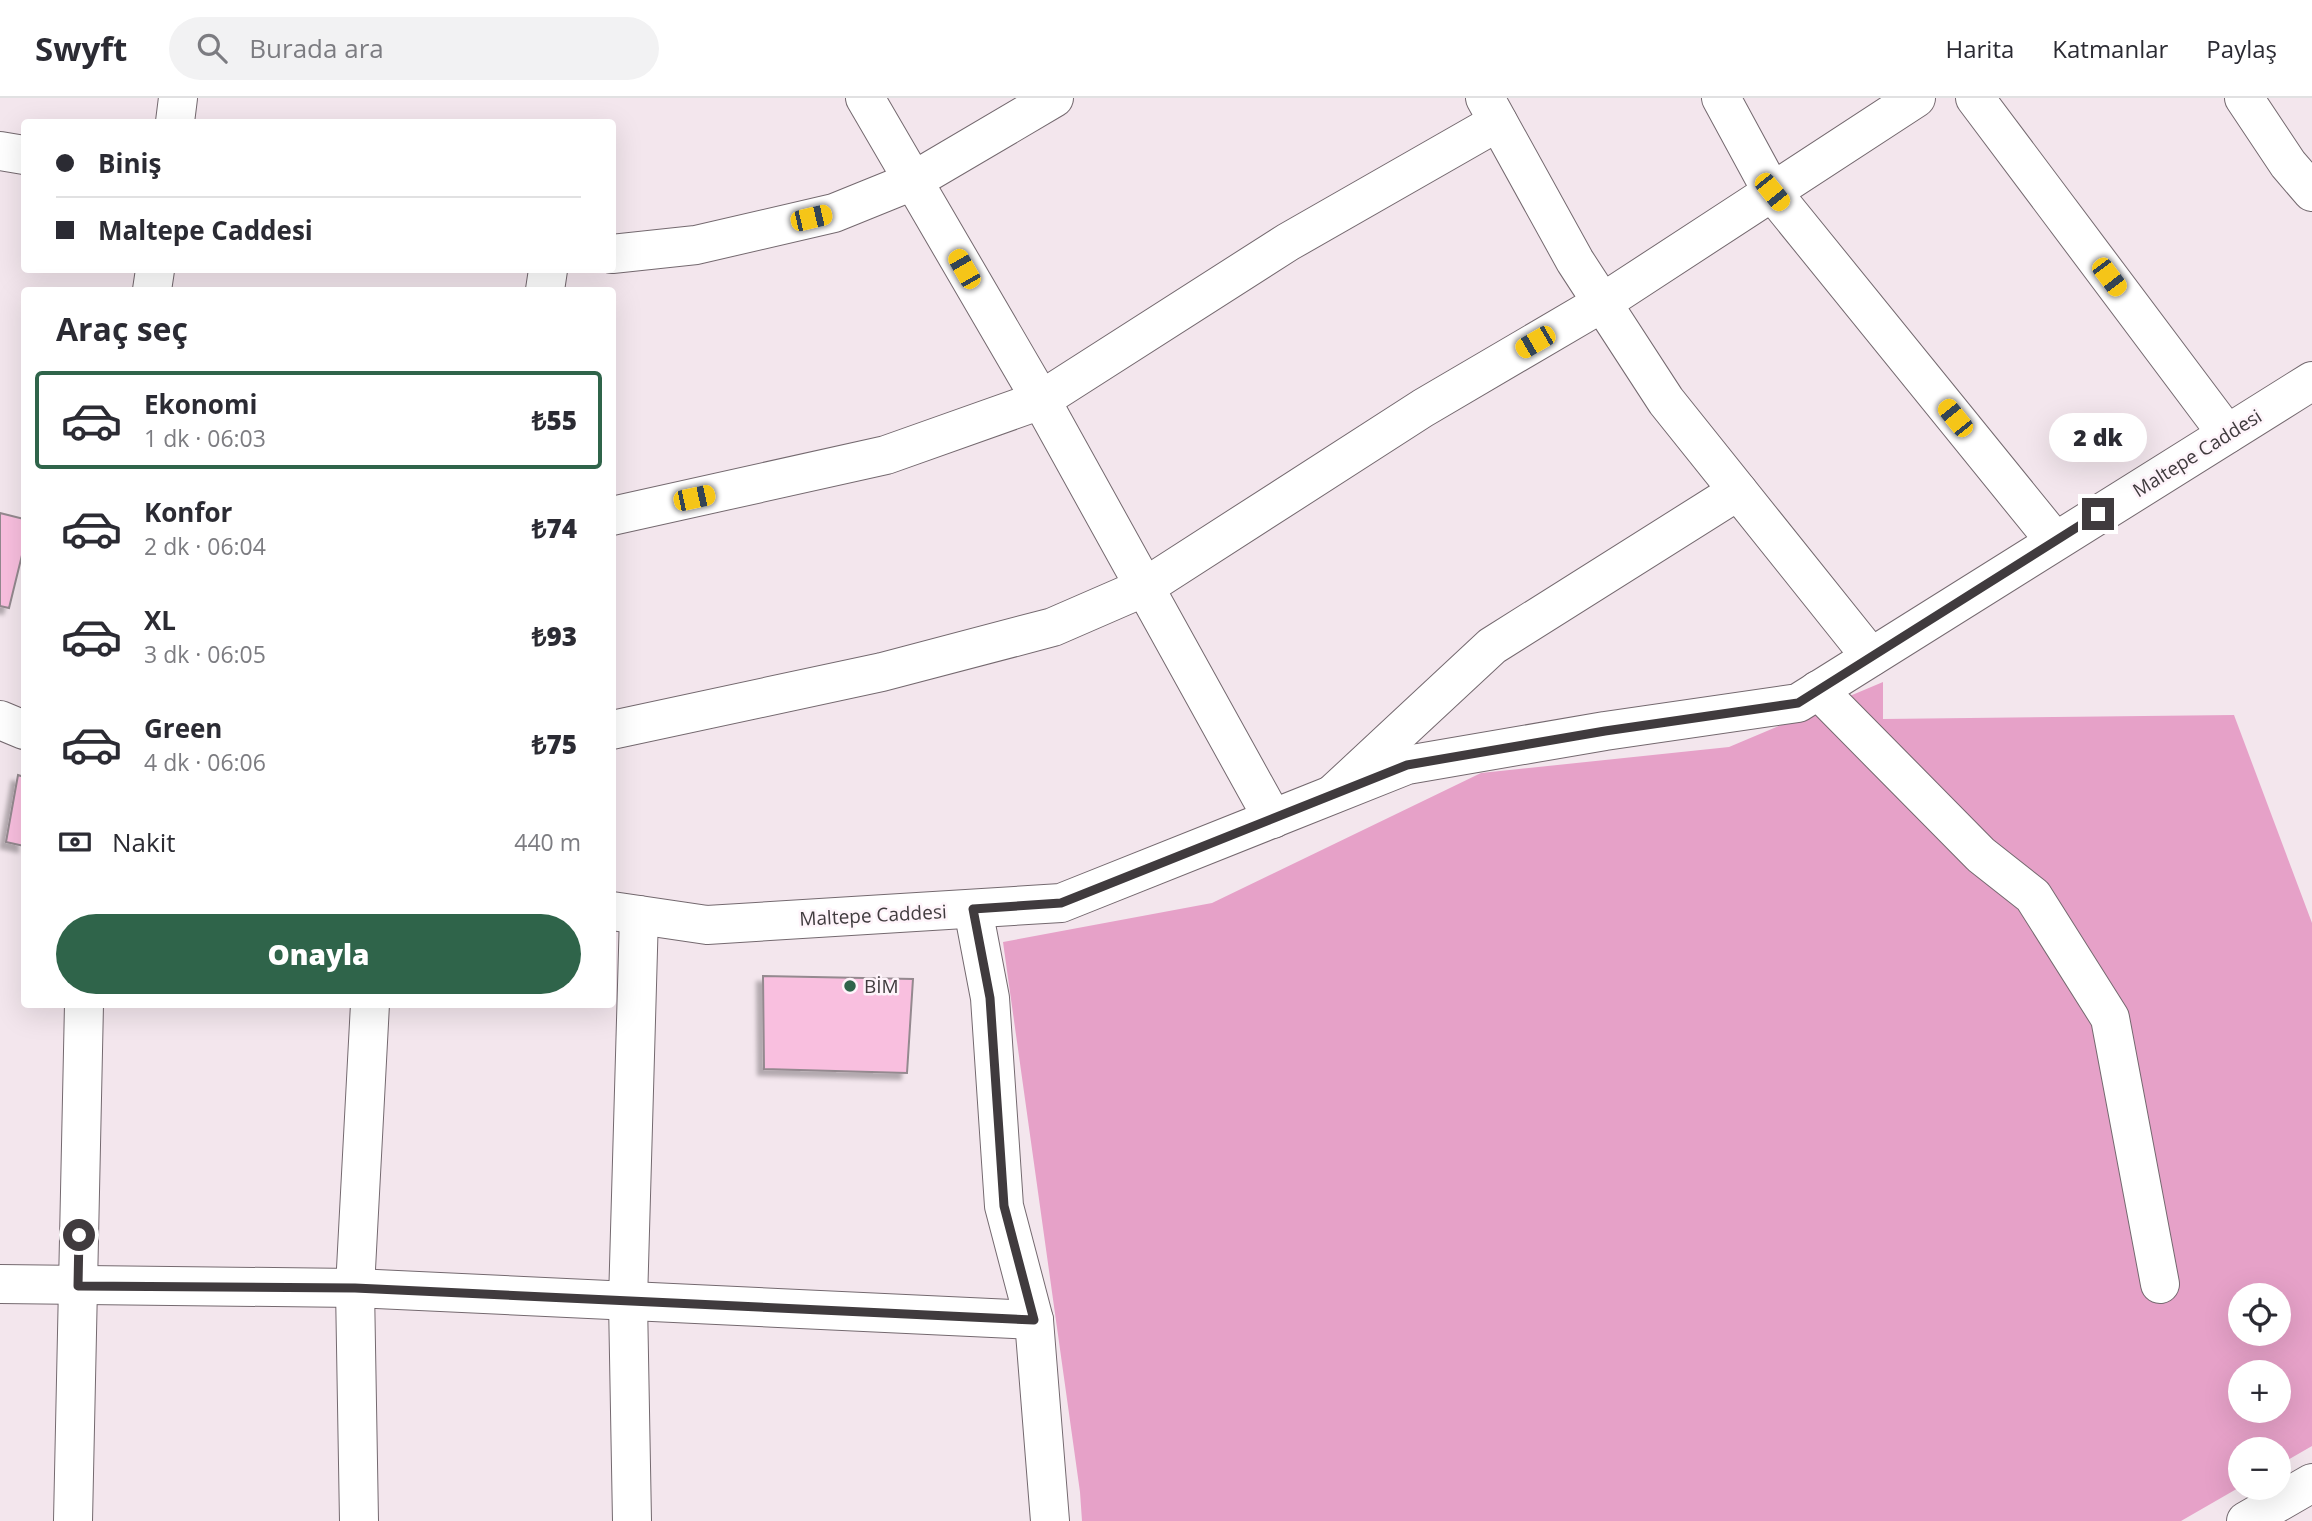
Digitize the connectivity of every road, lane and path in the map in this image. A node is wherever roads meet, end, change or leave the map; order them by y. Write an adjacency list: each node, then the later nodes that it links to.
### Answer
1 (178, 98): 9 (street)
2 (865, 98): 12 (street)
3 (1054, 98): 12 (street)
4 (1721, 98): 13 (street)
5 (1916, 98): 13 (street)
6 (1975, 98): 19 (street)
7 (2244, 98): 14 (street)
8 (1491, 110): 16 (street); 18 (street)
9 (175, 119)
10 (0, 151): 11 (street)
11 (21, 154)
12 (913, 181): 15 (street); 18 (street)
13 (1772, 192): 16 (street); 22 (street)
14 (2312, 192)
15 (616, 254)
16 (1602, 303): 20 (street); 23 (street)
17 (2312, 380): 19 (street, Maltepe Caddesi)
18 (1041, 400): 21 (street); 23 (street)
19 (2227, 434): 22 (street, Maltepe Caddesi)
20 (1738, 492): 24 (street); 29 (street)
21 (616, 515)
22 (2055, 541): 24 (street, Maltepe Caddesi)
23 (1145, 587): 28 (street); 30 (street)
24 (1871, 657): 25 (street, Maltepe Caddesi)
25 (1818, 690): 29 (street, Maltepe Caddesi); 36 (street)
26 (0, 720): 27 (street)
27 (21, 729)
28 (616, 729)
29 (1331, 795): 30 (street, Maltepe Caddesi)
30 (1273, 818): 31 (street, Maltepe Caddesi)
31 (973, 909): 32 (street, Maltepe Caddesi); 40 (street)
32 (626, 913): 39 (street)
33 (85, 1008): 37 (street)
34 (370, 1008): 38 (street)
35 (0, 1284): 37 (street)
36 (2160, 1284)
37 (78, 1286): 38 (street); 42 (street)
38 (355, 1288): 39 (street); 43 (street)
39 (628, 1301): 40 (street); 44 (street)
40 (1034, 1320): 45 (street)
41 (2312, 1483): 46 (street)
42 (74, 1521)
43 (359, 1521)
44 (632, 1521)
45 (1050, 1521)
46 (2246, 1521)

